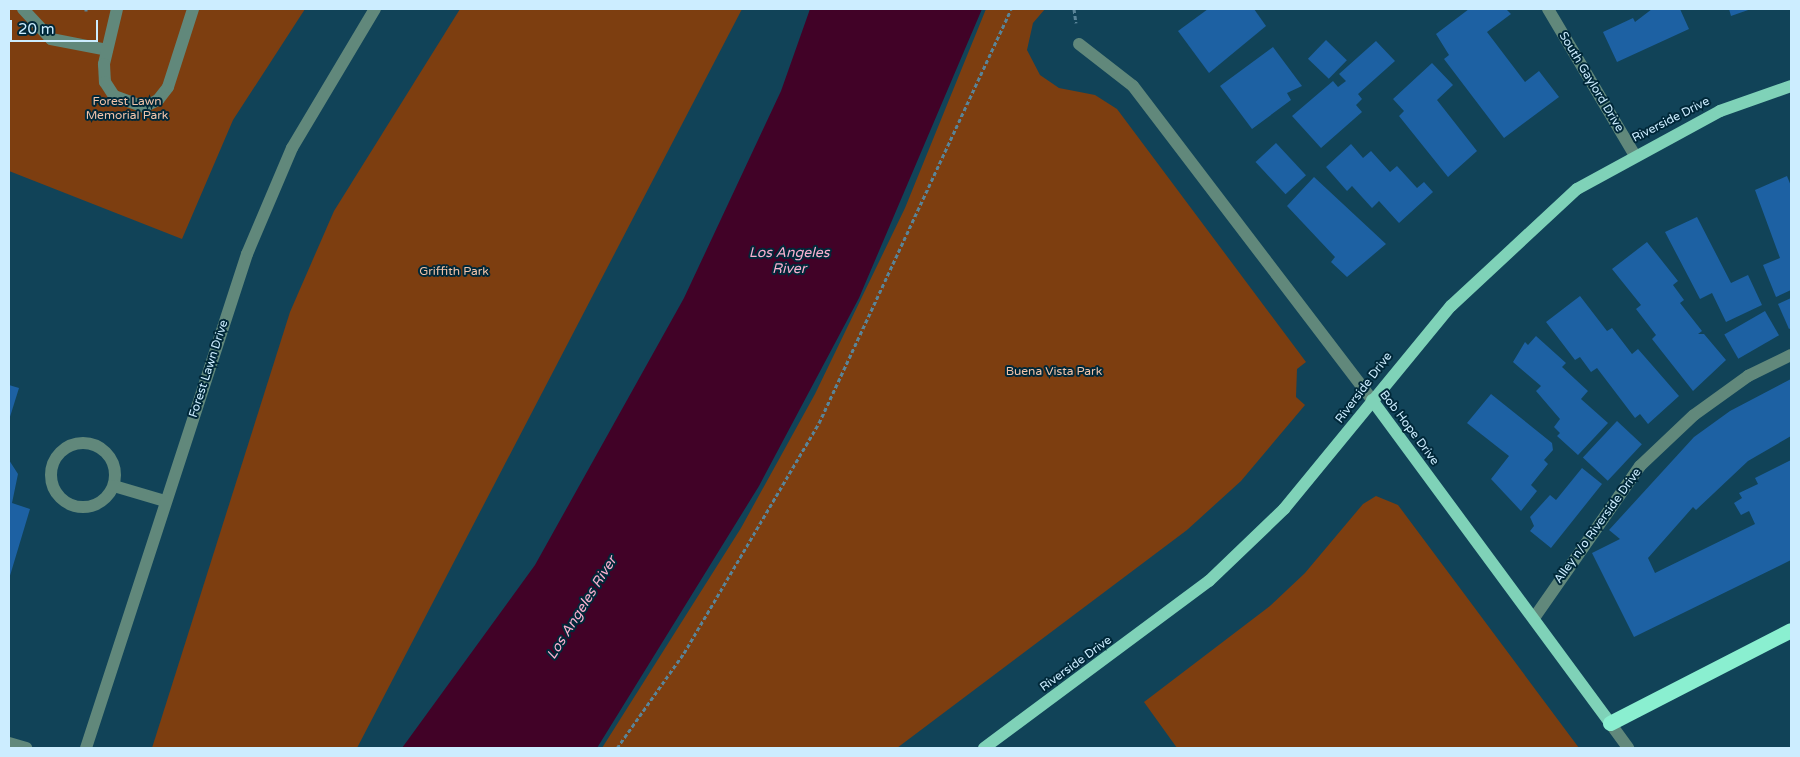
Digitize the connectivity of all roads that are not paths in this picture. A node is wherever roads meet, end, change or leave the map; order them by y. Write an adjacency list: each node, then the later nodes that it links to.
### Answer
1 (23, 9): 7 (street)
2 (117, 9): 7 (street)
3 (193, 9): 7 (street)
4 (376, 9): 13 (street, Forest Lawn Drive)
5 (1548, 9): 9 (street, South Gaylord Drive)
6 (1079, 44): 11 (street, Bob Hope Drive)
7 (107, 50)
8 (1791, 86): 9 (main road, Riverside Drive)
9 (1634, 154): 11 (main road, Riverside Drive)
10 (1791, 355): 14 (street, Alley n/o Riverside Drive)
11 (1372, 400): 14 (main road, Bob Hope Drive); 20 (main road, Riverside Drive)
12 (114, 486): 12 (street); 13 (street)
13 (165, 501): 19 (street, Forest Lawn Drive)
14 (1534, 618): 16 (main road, Bob Hope Drive)
15 (1791, 630): 16 (highway)
16 (1610, 723): 21 (street, Bob Hope Drive)
17 (9, 743): 18 (street)
18 (26, 748)
19 (86, 748)
20 (984, 748)
21 (1628, 748)

